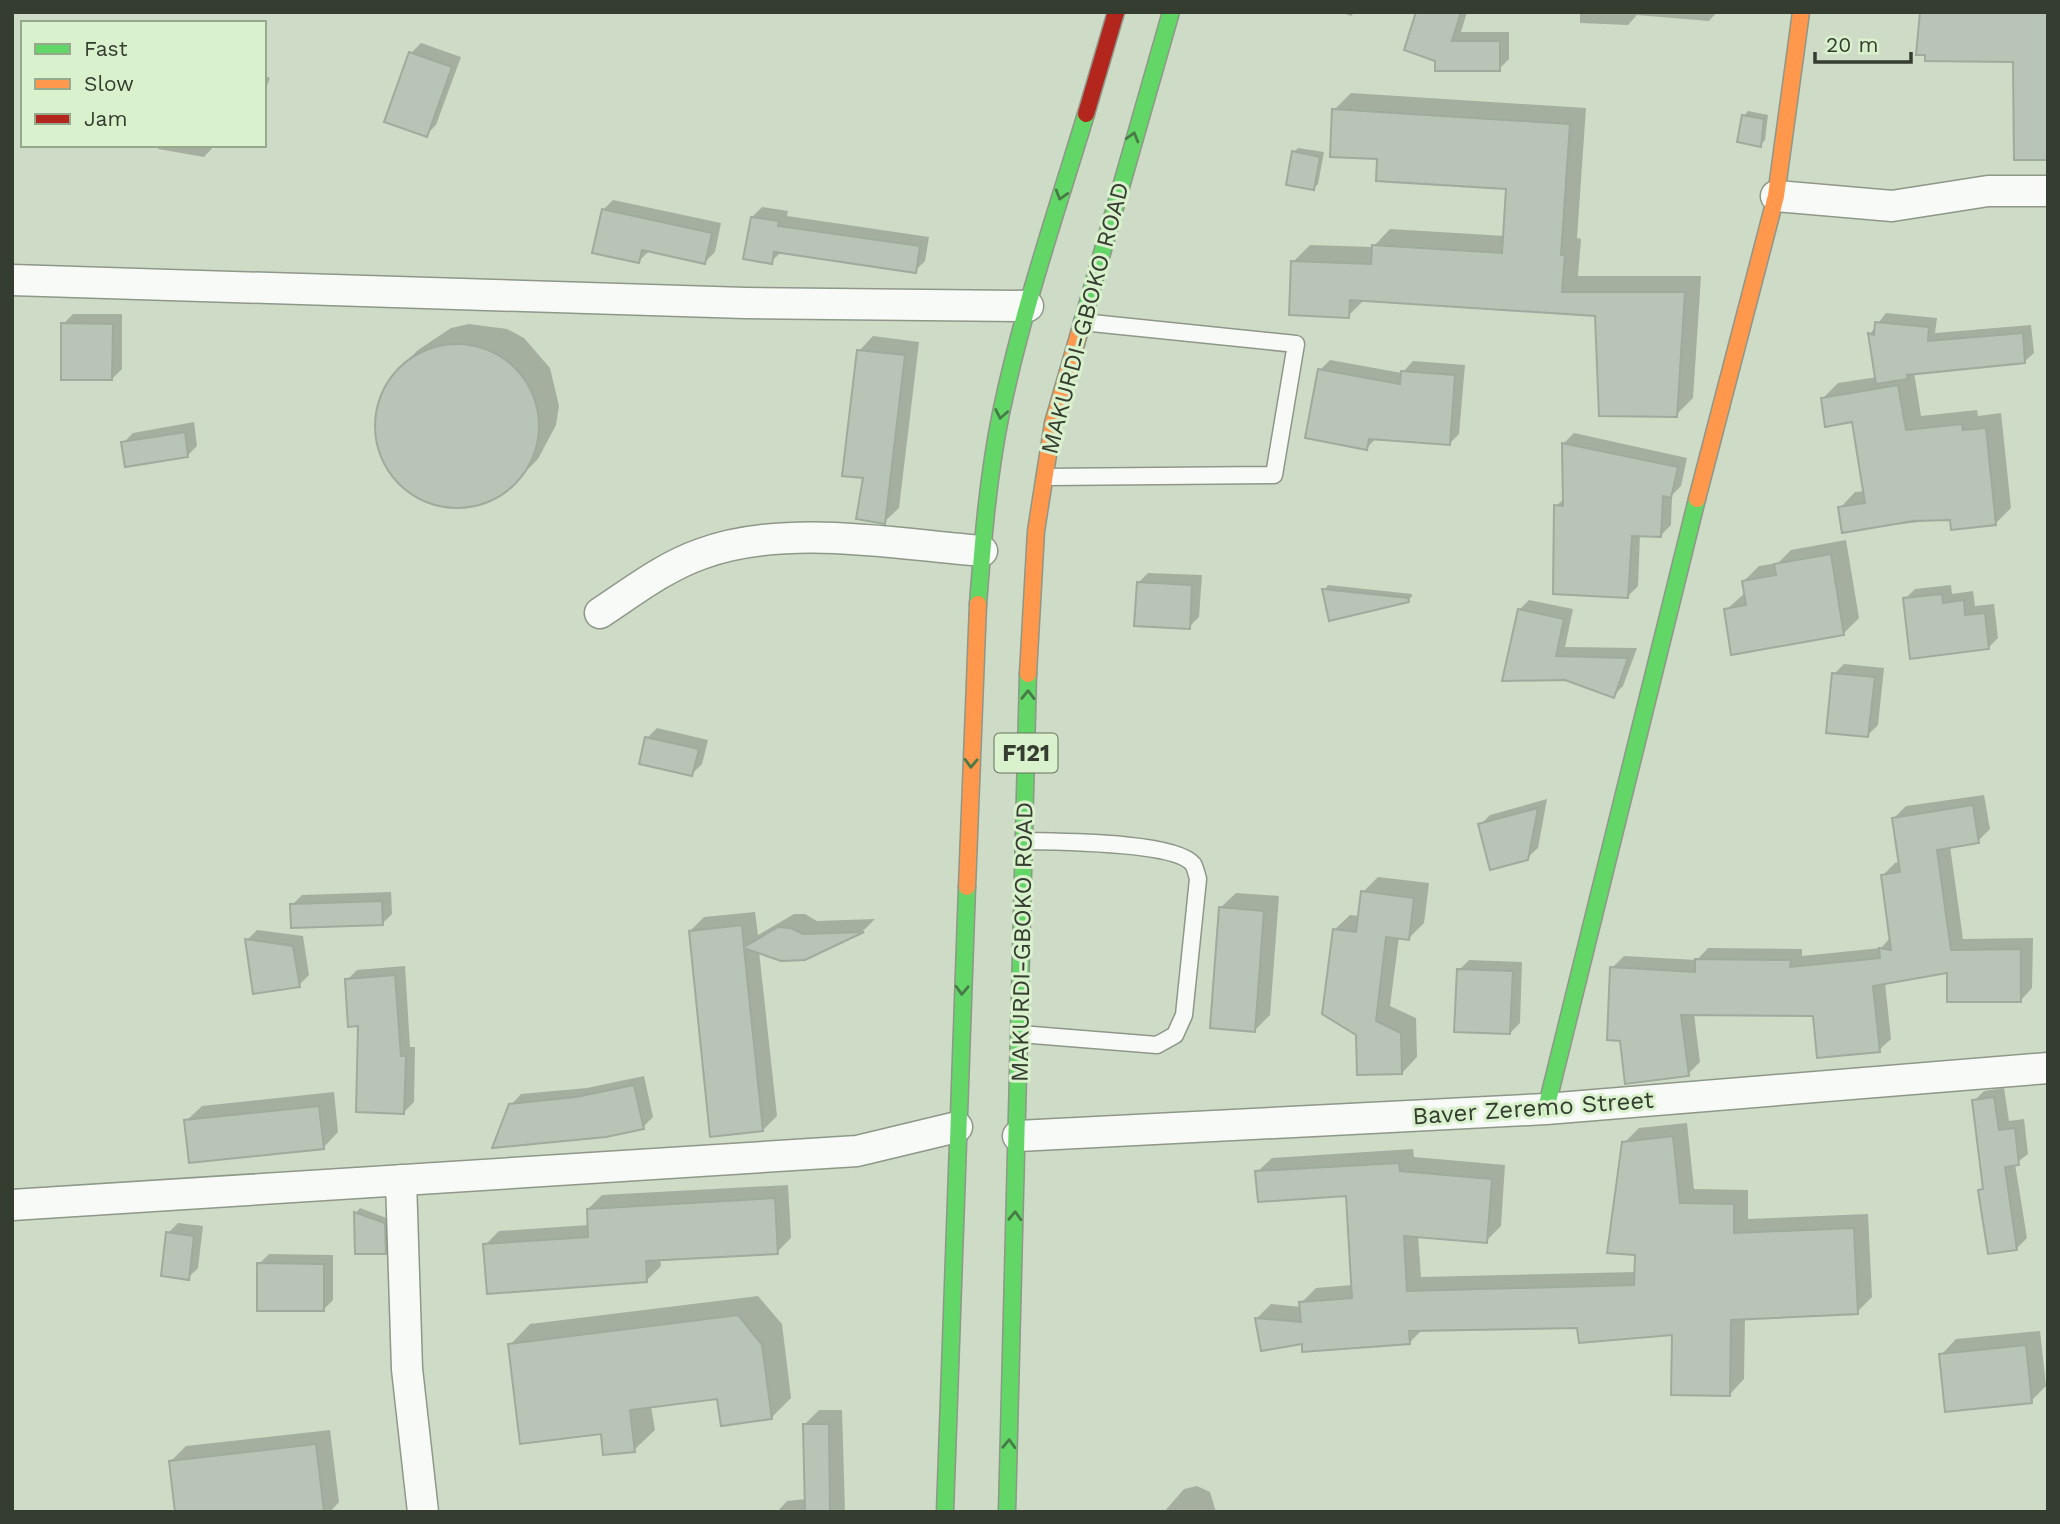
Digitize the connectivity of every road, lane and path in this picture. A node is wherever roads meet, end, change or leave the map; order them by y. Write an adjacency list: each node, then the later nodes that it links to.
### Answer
1 (1116, 12): 7 (main road, F121, one-way to 7)
2 (1171, 12): 8 (main road, MAKURDI-GBOKO ROAD / F121, one-way to 2)
3 (1801, 12): 5 (main road)
4 (2048, 191): 5 (street)
5 (1776, 196): 15 (main road)
6 (12, 280): 7 (street)
7 (1028, 306): 10 (main road, F121, one-way to 10)
8 (1080, 322): 9 (main road, MAKURDI-GBOKO ROAD / F121); 9 (lane)
9 (1044, 477): 12 (main road, MAKURDI-GBOKO ROAD / F121, one-way to 9)
10 (982, 551): 11 (street); 16 (main road, F121, one-way to 16)
11 (600, 613)
12 (1024, 841): 13 (main road, MAKURDI-GBOKO ROAD / F121); 13 (lane)
13 (1020, 1034): 17 (main road, MAKURDI-GBOKO ROAD / F121)
14 (2048, 1068): 15 (street, Baver Zeremo Street)
15 (1546, 1109): 17 (street, Baver Zeremo Street)
16 (957, 1127): 18 (street); 21 (main road, F121)
17 (1018, 1136): 22 (main road, MAKURDI-GBOKO ROAD / F121, one-way to 17)
18 (401, 1180): 19 (street); 20 (street)
19 (12, 1205)
20 (423, 1512)
21 (945, 1512)
22 (1006, 1512)

